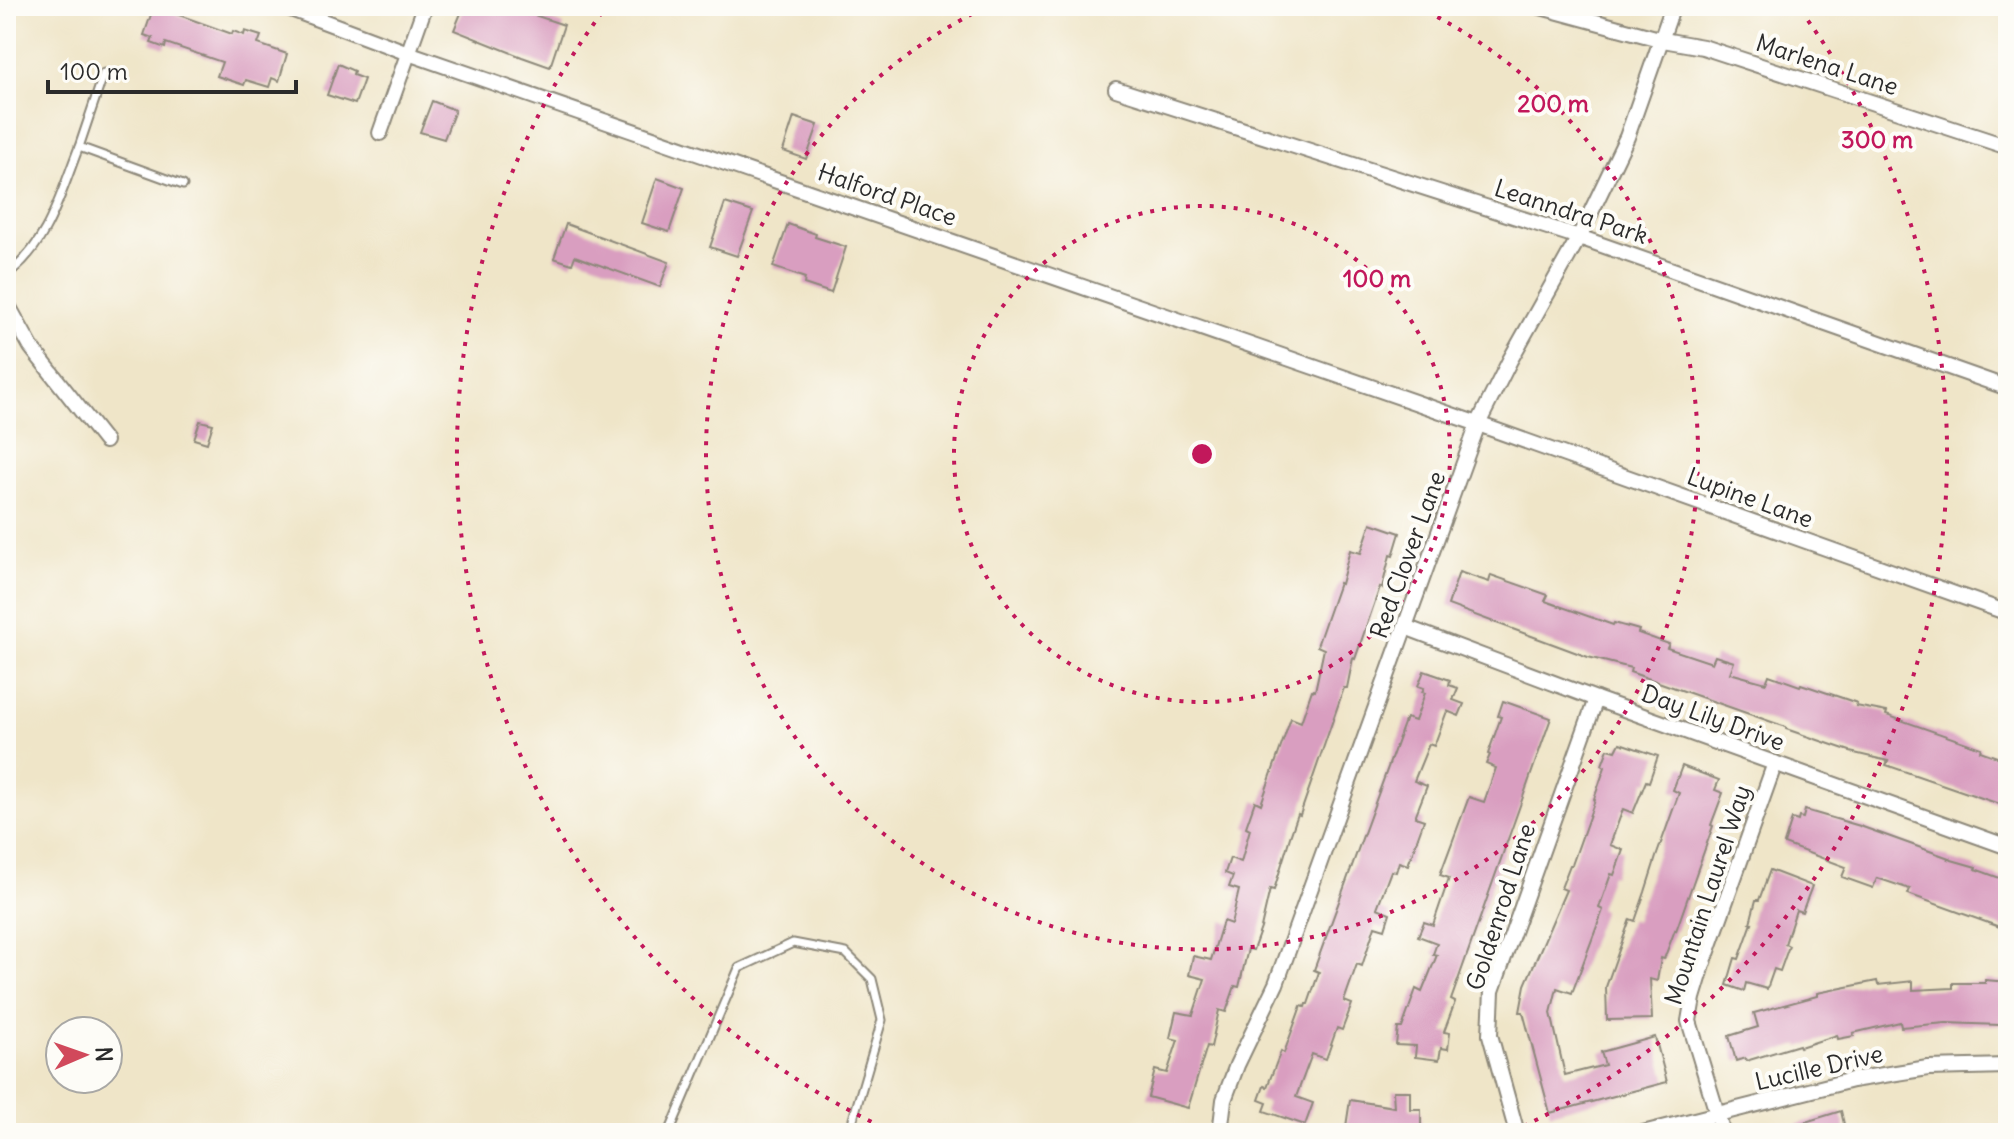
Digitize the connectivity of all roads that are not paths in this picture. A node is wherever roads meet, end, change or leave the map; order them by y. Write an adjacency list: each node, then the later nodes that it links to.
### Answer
1 (283, 6): 6 (street, Halford Place)
2 (425, 6): 6 (street)
3 (1537, 6): 5 (street, Marlena Lane)
4 (1673, 6): 5 (street, Red Clover Lane)
5 (1663, 40): 11 (street, Marlena Lane); 13 (street, Red Clover Lane)
6 (408, 53): 9 (street); 17 (street, Halford Place)
7 (104, 73): 10 (lane)
8 (1116, 89): 13 (street, Leanndra Park)
9 (380, 133)
10 (79, 147): 12 (lane); 14 (lane)
11 (2008, 147)
12 (183, 185)
13 (1579, 237): 16 (street, Leanndra Park); 17 (street, Red Clover Lane)
14 (6, 275)
15 (6, 302): 18 (street)
16 (2008, 388)
17 (1478, 424): 19 (street, Lupine Lane); 20 (street, Red Clover Lane)
18 (105, 441)
19 (2008, 613)
20 (1405, 627): 21 (street, Day Lily Drive); 28 (street, Red Clover Lane)
21 (1596, 699): 22 (street, Day Lily Drive); 29 (street, Goldenrod Lane)
22 (1775, 763): 23 (street, Day Lily Drive); 25 (street, Mountain Laurel Way)
23 (2008, 847)
24 (2008, 1066): 25 (street, Lucille Drive)
25 (1718, 1114): 30 (street, Lucille Drive); 31 (street, Mountain Laurel Way)
26 (669, 1133): 27 (lane)
27 (852, 1133)
28 (1220, 1133)
29 (1517, 1133)
30 (1643, 1133)
31 (1723, 1133)

